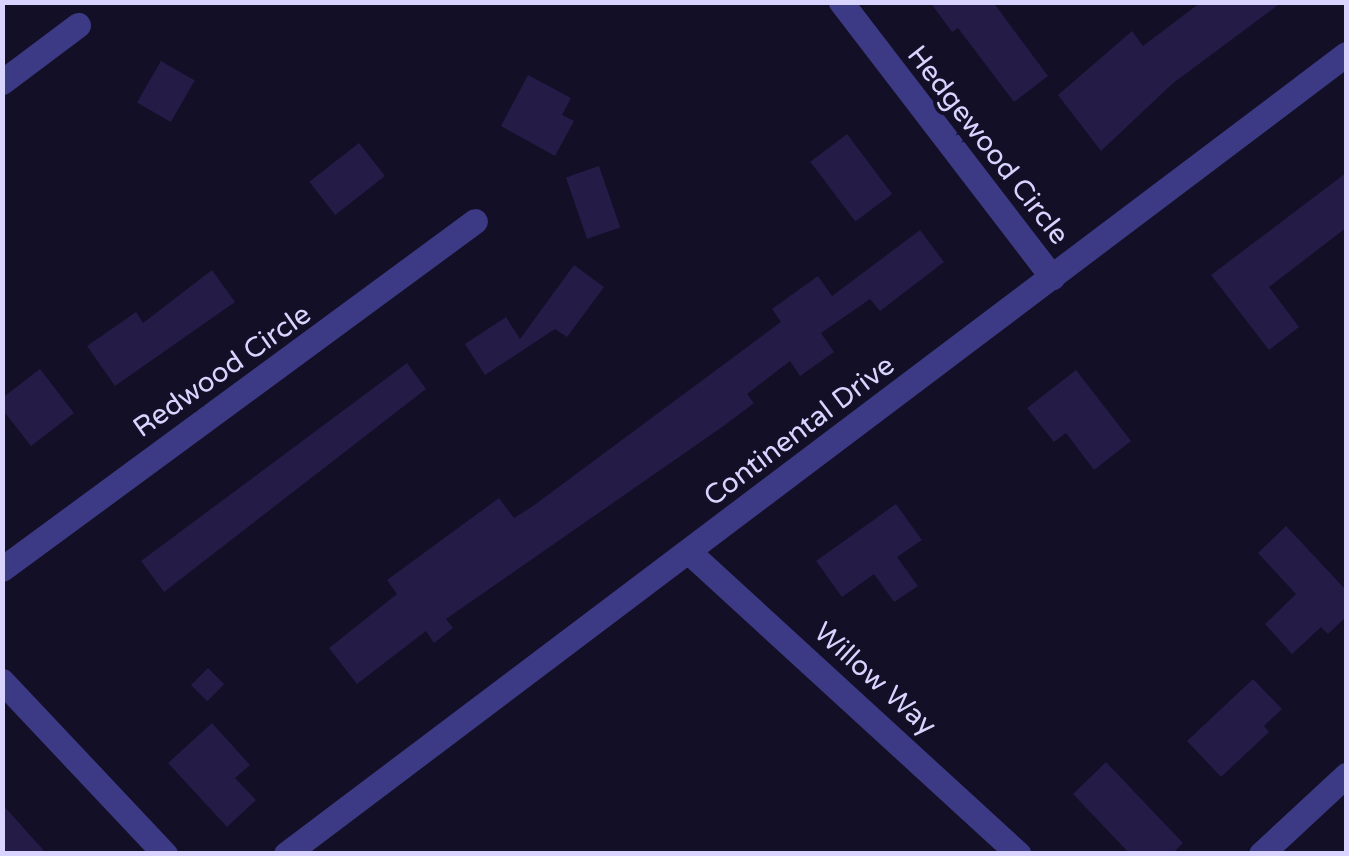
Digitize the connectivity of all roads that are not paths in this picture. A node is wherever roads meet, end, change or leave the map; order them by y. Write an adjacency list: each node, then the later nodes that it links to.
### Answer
1 (840, 2): 6 (street, Hedgewood Circle)
2 (78, 24): 4 (street)
3 (1346, 54): 6 (street, Continental Drive)
4 (2, 82)
5 (475, 221): 8 (street, Redwood Circle)
6 (1052, 277): 7 (street, Continental Drive)
7 (688, 552): 12 (street, Continental Drive); 13 (street, Willow Way)
8 (2, 570)
9 (2, 680): 11 (street)
10 (1346, 775): 14 (street)
11 (165, 854)
12 (286, 854)
13 (1019, 854)
14 (1261, 854)

